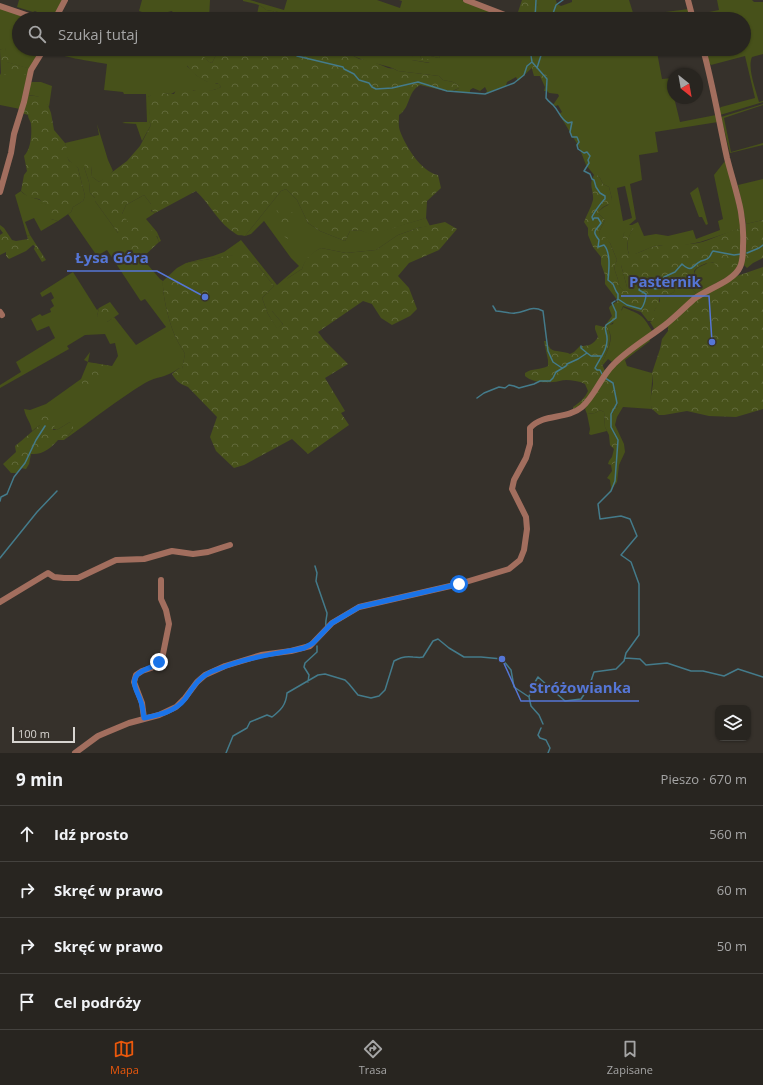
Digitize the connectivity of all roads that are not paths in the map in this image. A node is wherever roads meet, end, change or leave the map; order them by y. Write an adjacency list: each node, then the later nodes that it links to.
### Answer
1 (66, 0): 6 (street)
2 (466, 0): 7 (street)
3 (688, 0): 8 (street)
4 (0, 6): 5 (street)
5 (18, 12)
6 (59, 12)
7 (497, 12)
8 (692, 12)
9 (40, 56): 11 (street)
10 (705, 56): 15 (street)
11 (0, 192)
12 (230, 545): 14 (street)
13 (161, 580): 15 (street)
14 (0, 602)
15 (144, 718): 16 (street)
16 (75, 753)

